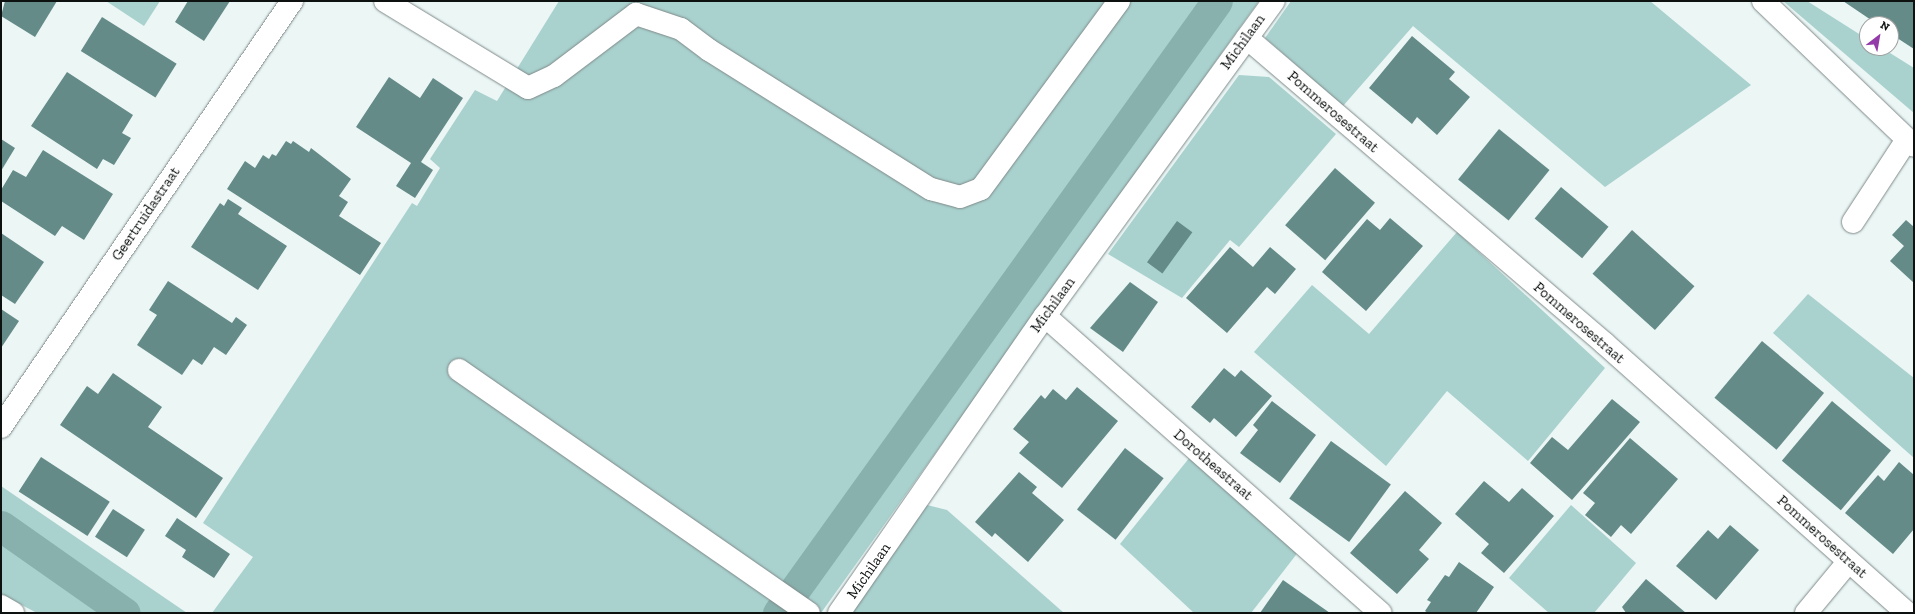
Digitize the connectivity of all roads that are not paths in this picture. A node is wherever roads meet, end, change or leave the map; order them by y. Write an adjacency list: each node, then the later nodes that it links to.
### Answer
1 (292, 1): 11 (street, Geertruidastraat)
2 (385, 1): 3 (street)
3 (1119, 1)
4 (1274, 1): 6 (street, Michilaan)
5 (1763, 1): 7 (street)
6 (1247, 38): 9 (street, Michilaan); 12 (street, Pommerosestraat)
7 (1910, 143): 8 (street)
8 (1853, 222)
9 (1045, 316): 16 (street, Michilaan); 17 (street, Dorotheastraat)
10 (459, 370): 14 (street)
11 (1, 427)
12 (1849, 561): 18 (street); 19 (street, Pommerosestraat)
13 (1, 606): 15 (street)
14 (804, 610)
15 (13, 613)
16 (840, 613)
17 (1382, 613)
18 (1806, 613)
19 (1907, 613)

